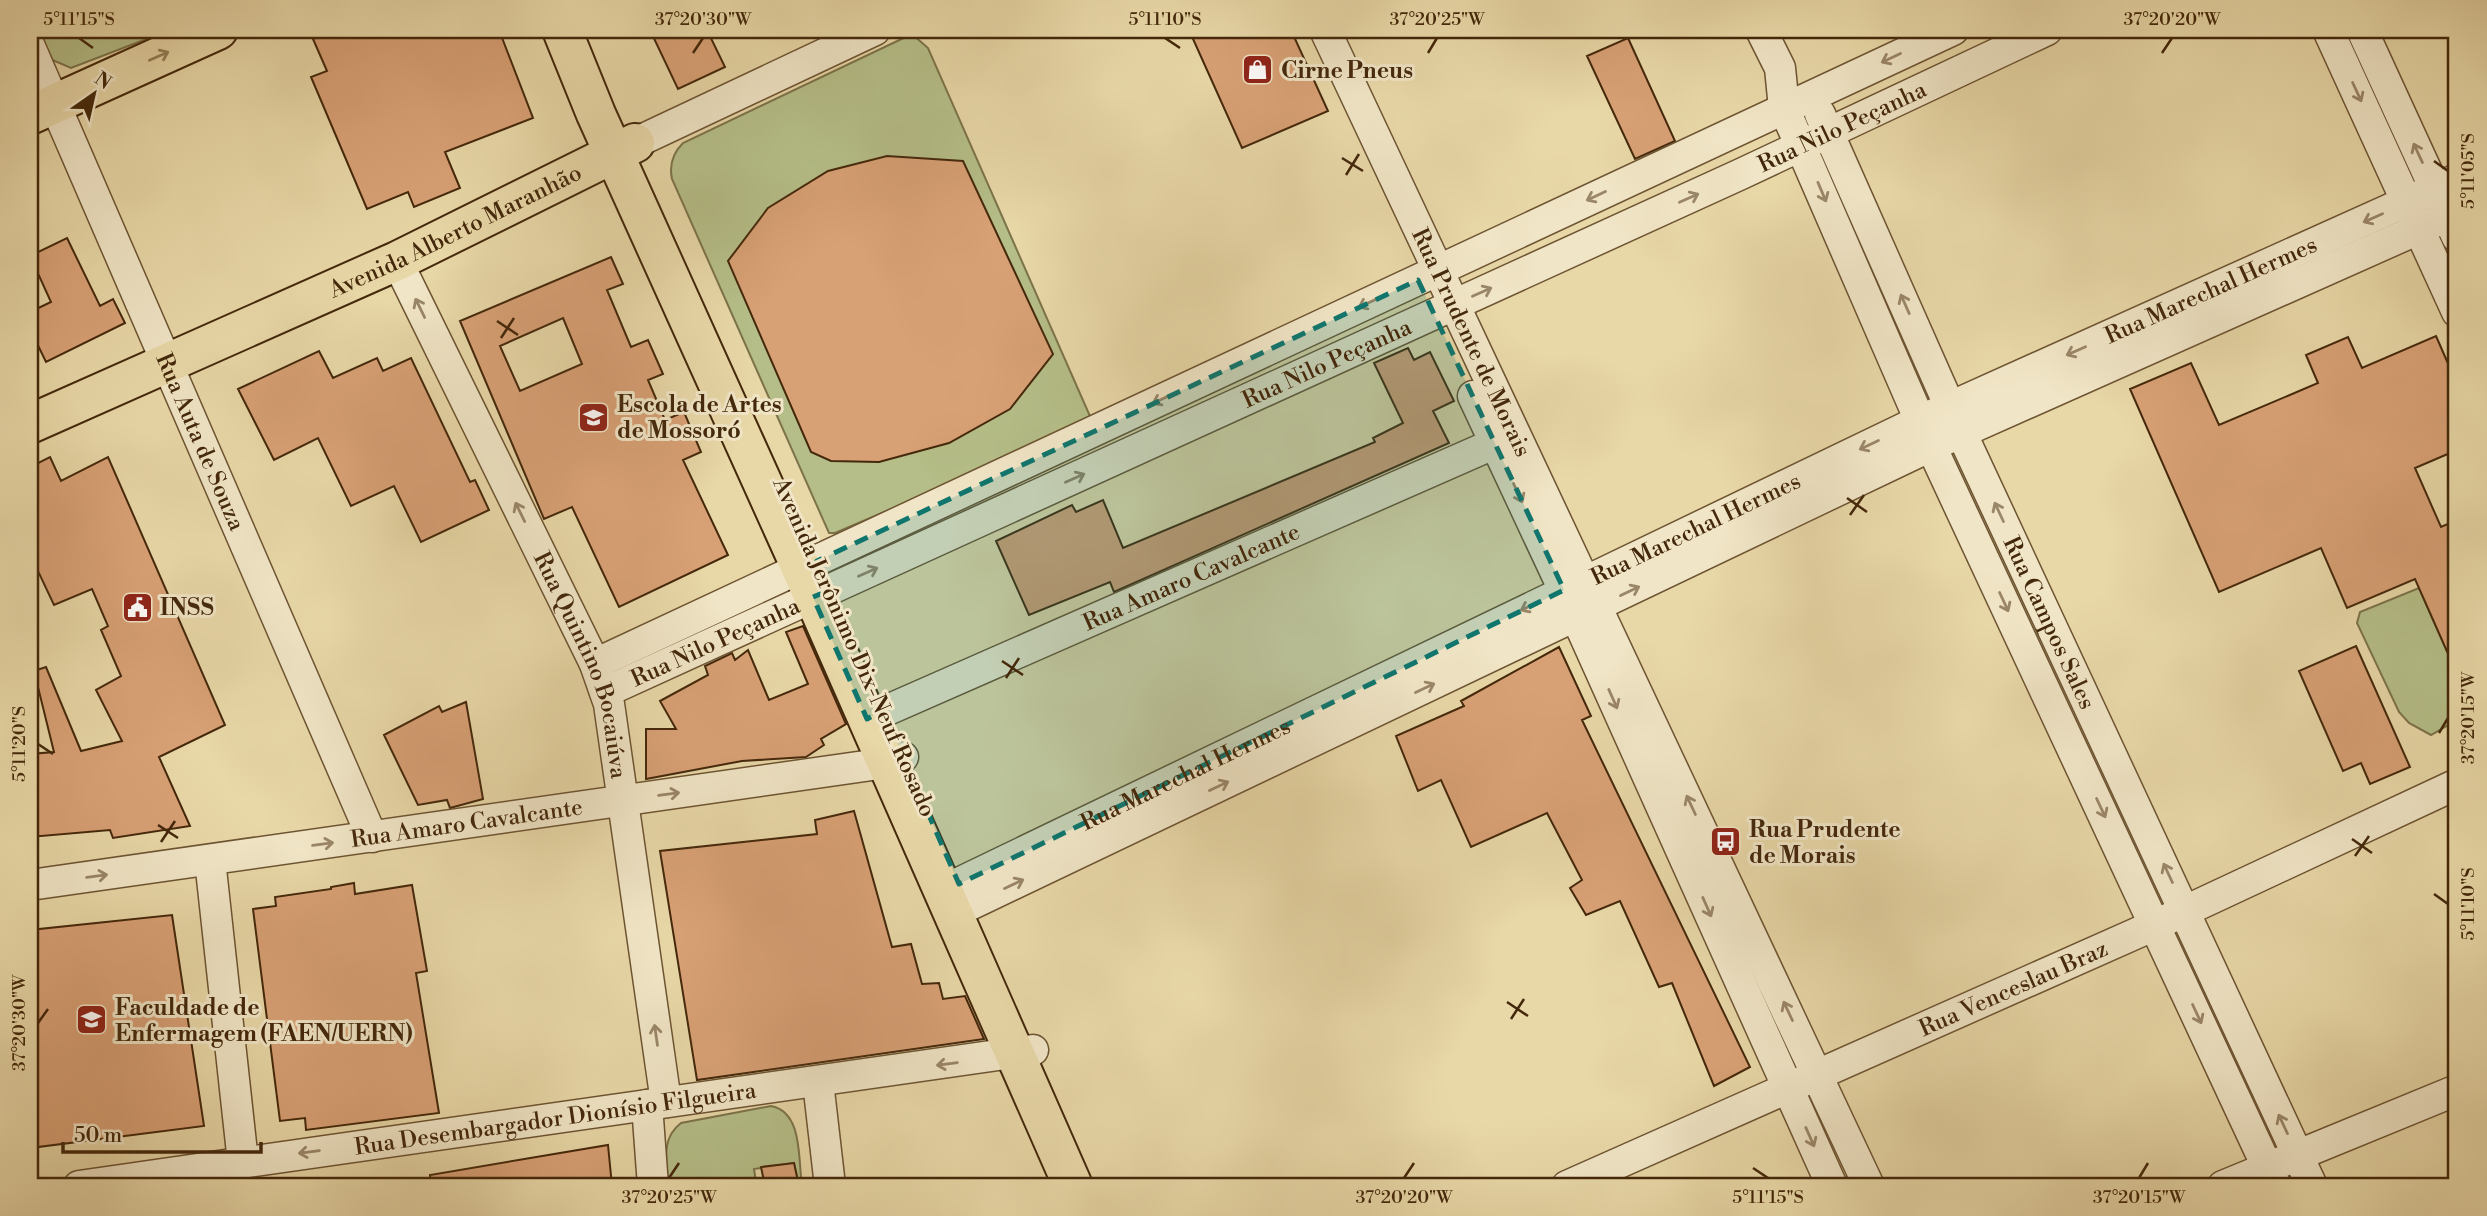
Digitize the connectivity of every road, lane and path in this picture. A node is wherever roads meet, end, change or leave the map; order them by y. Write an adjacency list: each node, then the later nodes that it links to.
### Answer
1 (218, 30): 15 (main road, one-way to 1)
2 (562, 30): 18 (main road)
3 (587, 30): 18 (main road, Avenida Jerônimo Dix-Neuf Rosado)
4 (875, 30): 18 (street, Avenida Alberto Maranhão)
5 (1306, 30): 24 (street, Rua Prudente de Morais)
6 (1325, 30): 24 (street, Rua Prudente de Morais)
7 (1761, 30): 13 (street, Rua Campos Sales)
8 (1953, 30): 14 (street, Rua Nilo Peçanha, one-way to 14)
9 (2047, 30): 17 (street, Rua Nilo Peçanha)
10 (2328, 30): 20 (street, one-way to 20)
11 (2362, 30): 19 (street, one-way to 11)
12 (30, 47): 15 (street, Rua Auta de Souza)
13 (1780, 68): 14 (street, Rua Campos Sales); 16 (street, Rua Campos Sales)
14 (1811, 94): 16 (street, Rua Nilo Peçanha); 17 (street, Rua Campos Sales)
15 (41, 108): 27 (street, Rua Auta de Souza)
16 (1784, 108): 17 (street, Rua Campos Sales); 24 (street, Rua Nilo Peçanha, one-way to 24)
17 (1815, 138): 25 (street, Rua Nilo Peçanha, one-way to 17); 28 (street, Rua Campos Sales, one-way to 17); 30 (street, Rua Campos Sales, one-way to 30)
18 (624, 148): 23 (main road, Avenida Alberto Maranhão); 32 (main road, Avenida Jerônimo Dix-Neuf Rosado)
19 (2446, 184): 20 (street, Rua Marechal Hermes); 21 (street)
20 (2407, 202): 22 (street); 28 (street, Rua Marechal Hermes, one-way to 28)
21 (2454, 222): 22 (street, Rua Marechal Hermes)
22 (2419, 229): 26 (street); 28 (street, Rua Marechal Hermes)
23 (397, 261): 27 (main road, Avenida Alberto Maranhão); 34 (street, Rua Quintino Bocaiúva, one-way to 23)
24 (1428, 275): 25 (street, Rua Prudente de Morais); 32 (street, Rua Nilo Peçanha, one-way to 32)
25 (1444, 310): 31 (street, Rua Prudente de Morais); 32 (street, Rua Nilo Peçanha, one-way to 25)
26 (2457, 312)
27 (167, 363): 29 (main road, Avenida Alberto Maranhão); 40 (street, Rua Auta de Souza)
28 (1956, 420): 30 (street, Rua Marechal Hermes); 44 (street, Rua Campos Sales, one-way to 28)
29 (30, 424)
30 (1926, 433): 33 (street, Rua Marechal Hermes); 45 (street, Rua Campos Sales, one-way to 45)
31 (1504, 439): 33 (street, Rua Prudente de Morais); 36 (street, Rua Amaro Cavalcante)
32 (815, 579): 34 (street, Rua Nilo Peçanha); 35 (street, Rua Nilo Peçanha); 36 (main road, Avenida Jerônimo Dix-Neuf Rosado)
33 (1581, 598): 43 (street, Rua Marechal Hermes); 47 (street, Rua Prudente de Morais, one-way to 33); 49 (street, Rua Prudente de Morais, one-way to 49)
34 (595, 664): 35 (street, Rua Quintino Bocaiúva)
35 (605, 692): 39 (street, Rua Quintino Bocaiúva)
36 (875, 714): 37 (main road, Avenida Jerônimo Dix-Neuf Rosado)
37 (895, 760): 39 (street, Rua Amaro Cavalcante, one-way to 37); 43 (main road, Avenida Jerônimo Dix-Neuf Rosado)
38 (2457, 783): 44 (street, Rua Venceslau Braz)
39 (623, 801): 40 (street, Rua Amaro Cavalcante); 51 (street, Rua Quintino Bocaiúva, one-way to 39)
40 (372, 837): 41 (street, Rua Amaro Cavalcante, one-way to 40)
41 (210, 860): 42 (street, Rua Amaro Cavalcante, one-way to 41); 53 (street)
42 (30, 885)
43 (956, 898): 46 (main road, Avenida Jerônimo Dix-Neuf Rosado)
44 (2185, 910): 45 (street, Rua Venceslau Braz); 52 (street, Rua Campos Sales, one-way to 44)
45 (2155, 925): 47 (street, Rua Venceslau Braz); 54 (street, Rua Campos Sales, one-way to 54)
46 (1024, 1053): 48 (street, Rua Desembargador Dionísio Filgueira, one-way to 48); 59 (main road, Avenida Jerônimo Dix-Neuf Rosado); 60 (main road, Avenida Jerônimo Dix-Neuf Rosado)
47 (1817, 1073): 49 (street, Rua Venceslau Braz); 63 (street, Rua Prudente de Morais)
48 (818, 1082): 51 (street, Rua Desembargador Dionísio Filgueira); 58 (street)
49 (1787, 1086): 61 (street, Rua Venceslau Braz); 62 (street, Rua Prudente de Morais, one-way to 62)
50 (2457, 1090): 52 (street)
51 (656, 1104): 53 (street, Rua Desembargador Dionísio Filgueira, one-way to 53); 57 (street, Rua Quintino Bocaiúva)
52 (2297, 1154): 54 (street); 65 (street, Rua Campos Sales)
53 (243, 1161): 55 (street, Rua Desembargador Dionísio Filgueira)
54 (2272, 1177): 64 (street)
55 (174, 1179): 56 (street, Rua Desembargador Dionísio Filgueira)
56 (79, 1186)
57 (653, 1186)
58 (830, 1186)
59 (1073, 1186)
60 (1093, 1186)
61 (1567, 1186)
62 (1832, 1186)
63 (1868, 1186)
64 (2223, 1186)
65 (2312, 1186)

